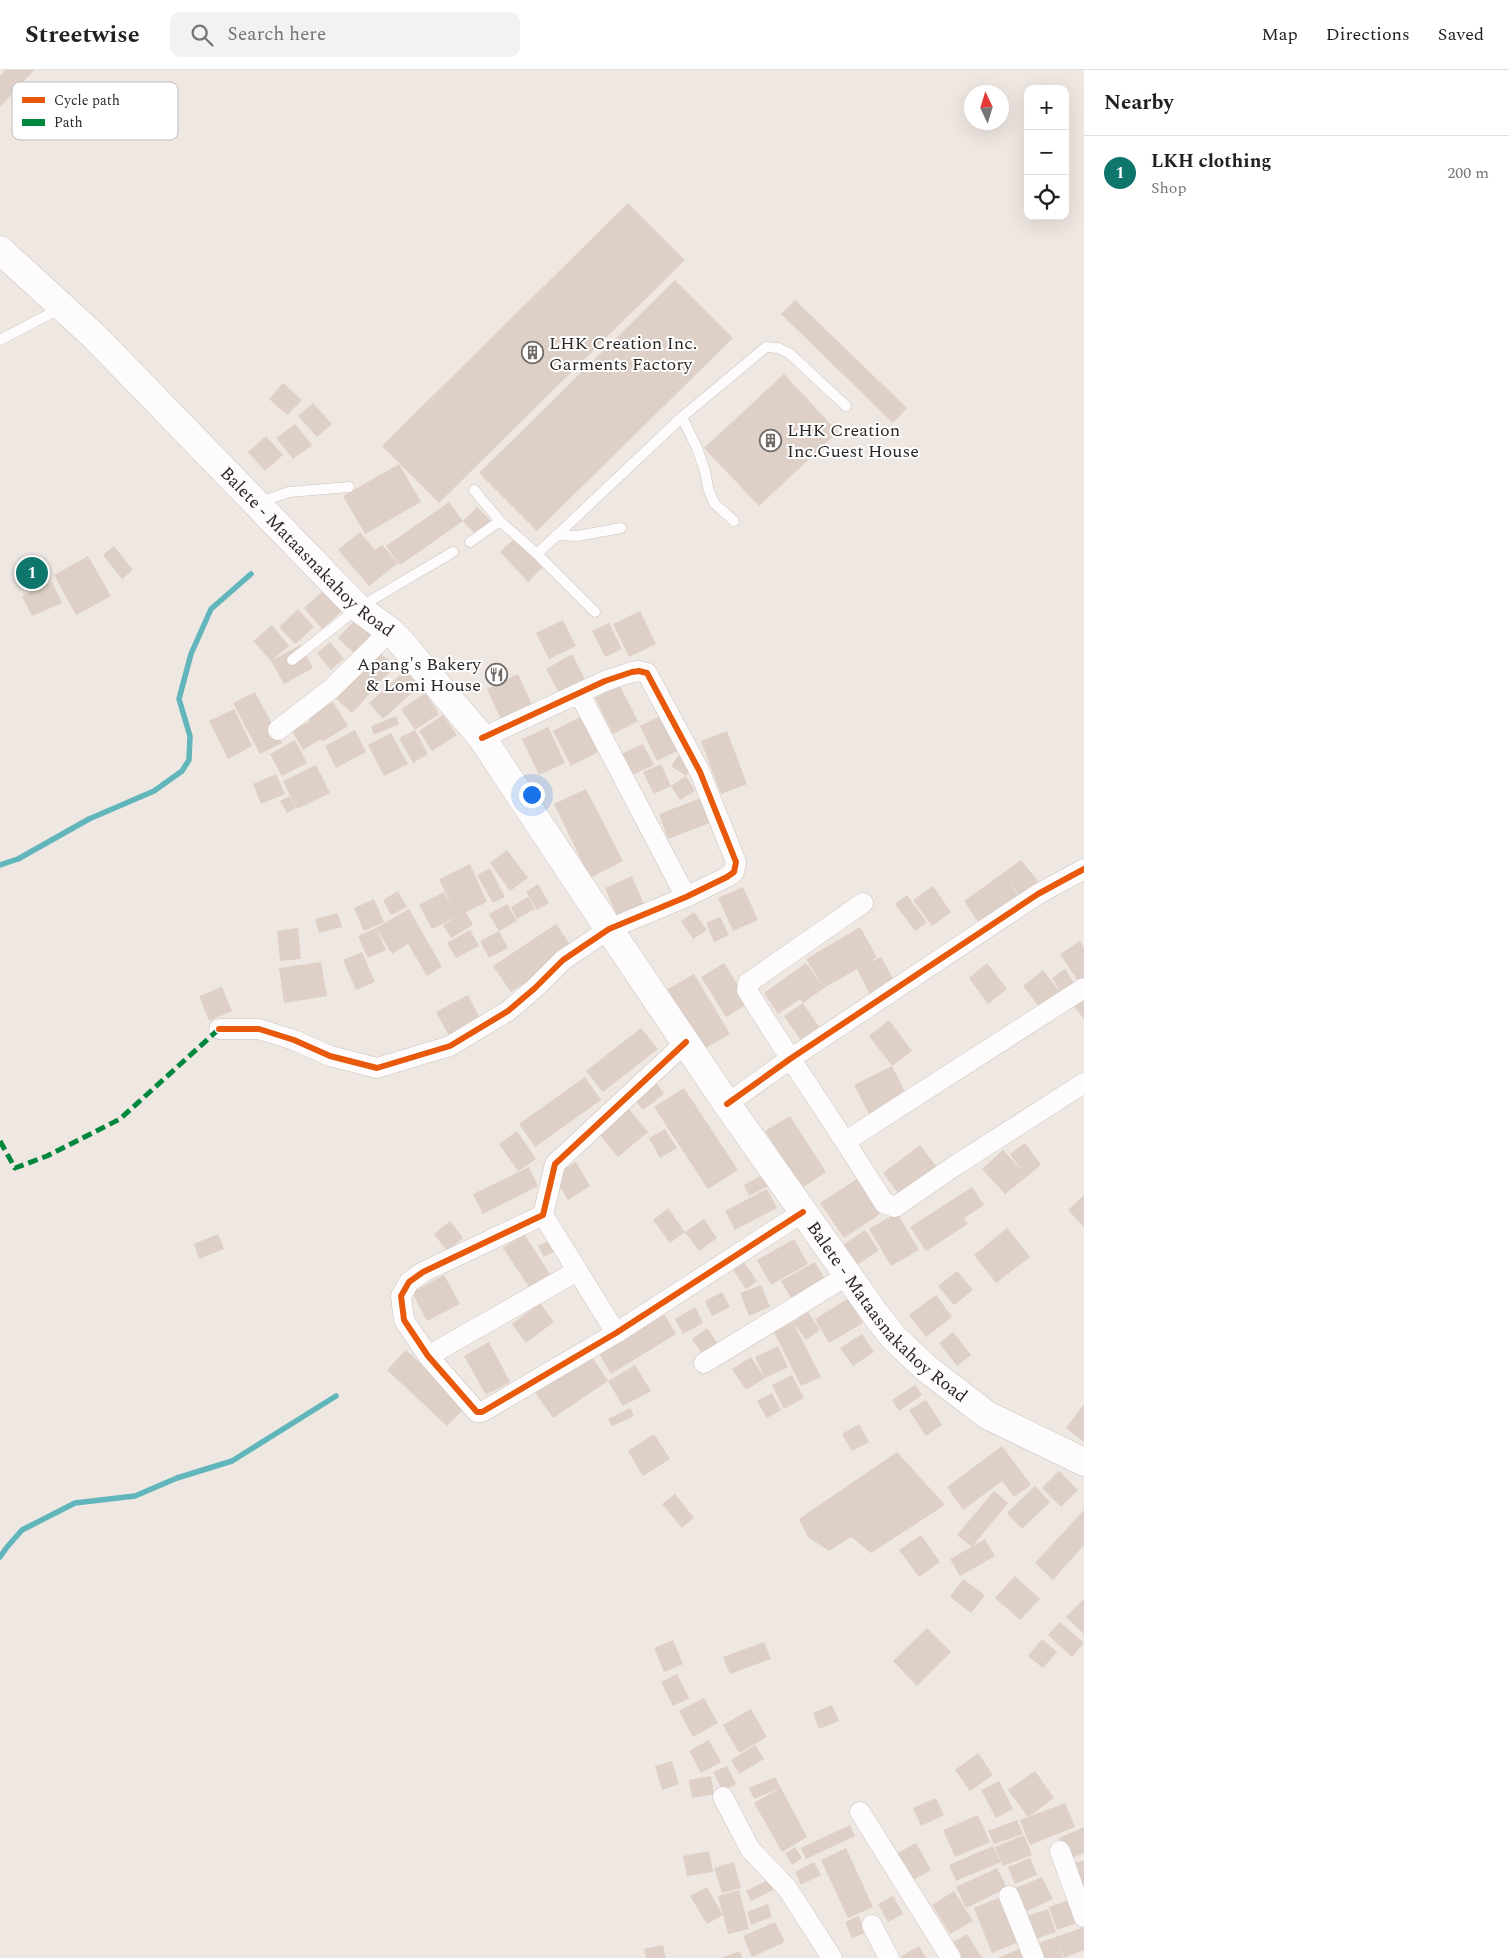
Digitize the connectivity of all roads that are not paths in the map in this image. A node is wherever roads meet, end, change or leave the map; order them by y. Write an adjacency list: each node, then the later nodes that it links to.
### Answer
1 (0, 250): 2 (main road, Balete - Mataasnakahoy Road)
2 (63, 307): 3 (lane); 8 (main road, Balete - Mataasnakahoy Road)
3 (0, 340)
4 (846, 406): 5 (lane)
5 (682, 417): 10 (lane); 12 (lane)
6 (349, 487): 8 (lane)
7 (474, 490): 9 (lane)
8 (256, 504): 16 (main road, Balete - Mataasnakahoy Road)
9 (500, 521): 13 (lane); 15 (lane)
10 (734, 521)
11 (621, 528): 12 (lane)
12 (557, 535): 15 (lane)
13 (470, 542)
14 (453, 552): 16 (lane)
15 (537, 554): 17 (lane)
16 (358, 608): 18 (main road, Balete - Mataasnakahoy Road); 19 (lane)
17 (595, 612)
18 (390, 631): 21 (street); 22 (main road, Balete - Mataasnakahoy Road)
19 (292, 660)
20 (579, 693): 22 (street); 24 (street); 24 (street)
21 (278, 730)
22 (482, 738): 26 (main road, Balete - Mataasnakahoy Road)
23 (1084, 869): 30 (street)
24 (686, 897): 26 (street)
25 (863, 903): 30 (street)
26 (608, 929): 28 (street); 29 (main road, Balete - Mataasnakahoy Road)
27 (1084, 988): 33 (street)
28 (219, 1029)
29 (686, 1042): 32 (main road, Balete - Mataasnakahoy Road); 35 (street)
30 (790, 1060): 32 (street); 33 (street)
31 (1084, 1083): 33 (street)
32 (728, 1104): 34 (main road, Balete - Mataasnakahoy Road)
33 (846, 1141)
34 (803, 1212): 37 (main road, Balete - Mataasnakahoy Road); 38 (street)
35 (544, 1215): 36 (street); 39 (street)
36 (577, 1271): 38 (street); 39 (street)
37 (848, 1274): 40 (street); 41 (main road, Balete - Mataasnakahoy Road)
38 (616, 1333): 39 (street)
39 (428, 1356)
40 (704, 1363)
41 (1084, 1462)
42 (723, 1798): 48 (street)
43 (860, 1812): 50 (street)
44 (1060, 1851): 46 (street)
45 (1009, 1896): 51 (street)
46 (1084, 1917)
47 (872, 1925): 49 (street)
48 (832, 1958)
49 (889, 1958)
50 (950, 1958)
51 (1034, 1958)

